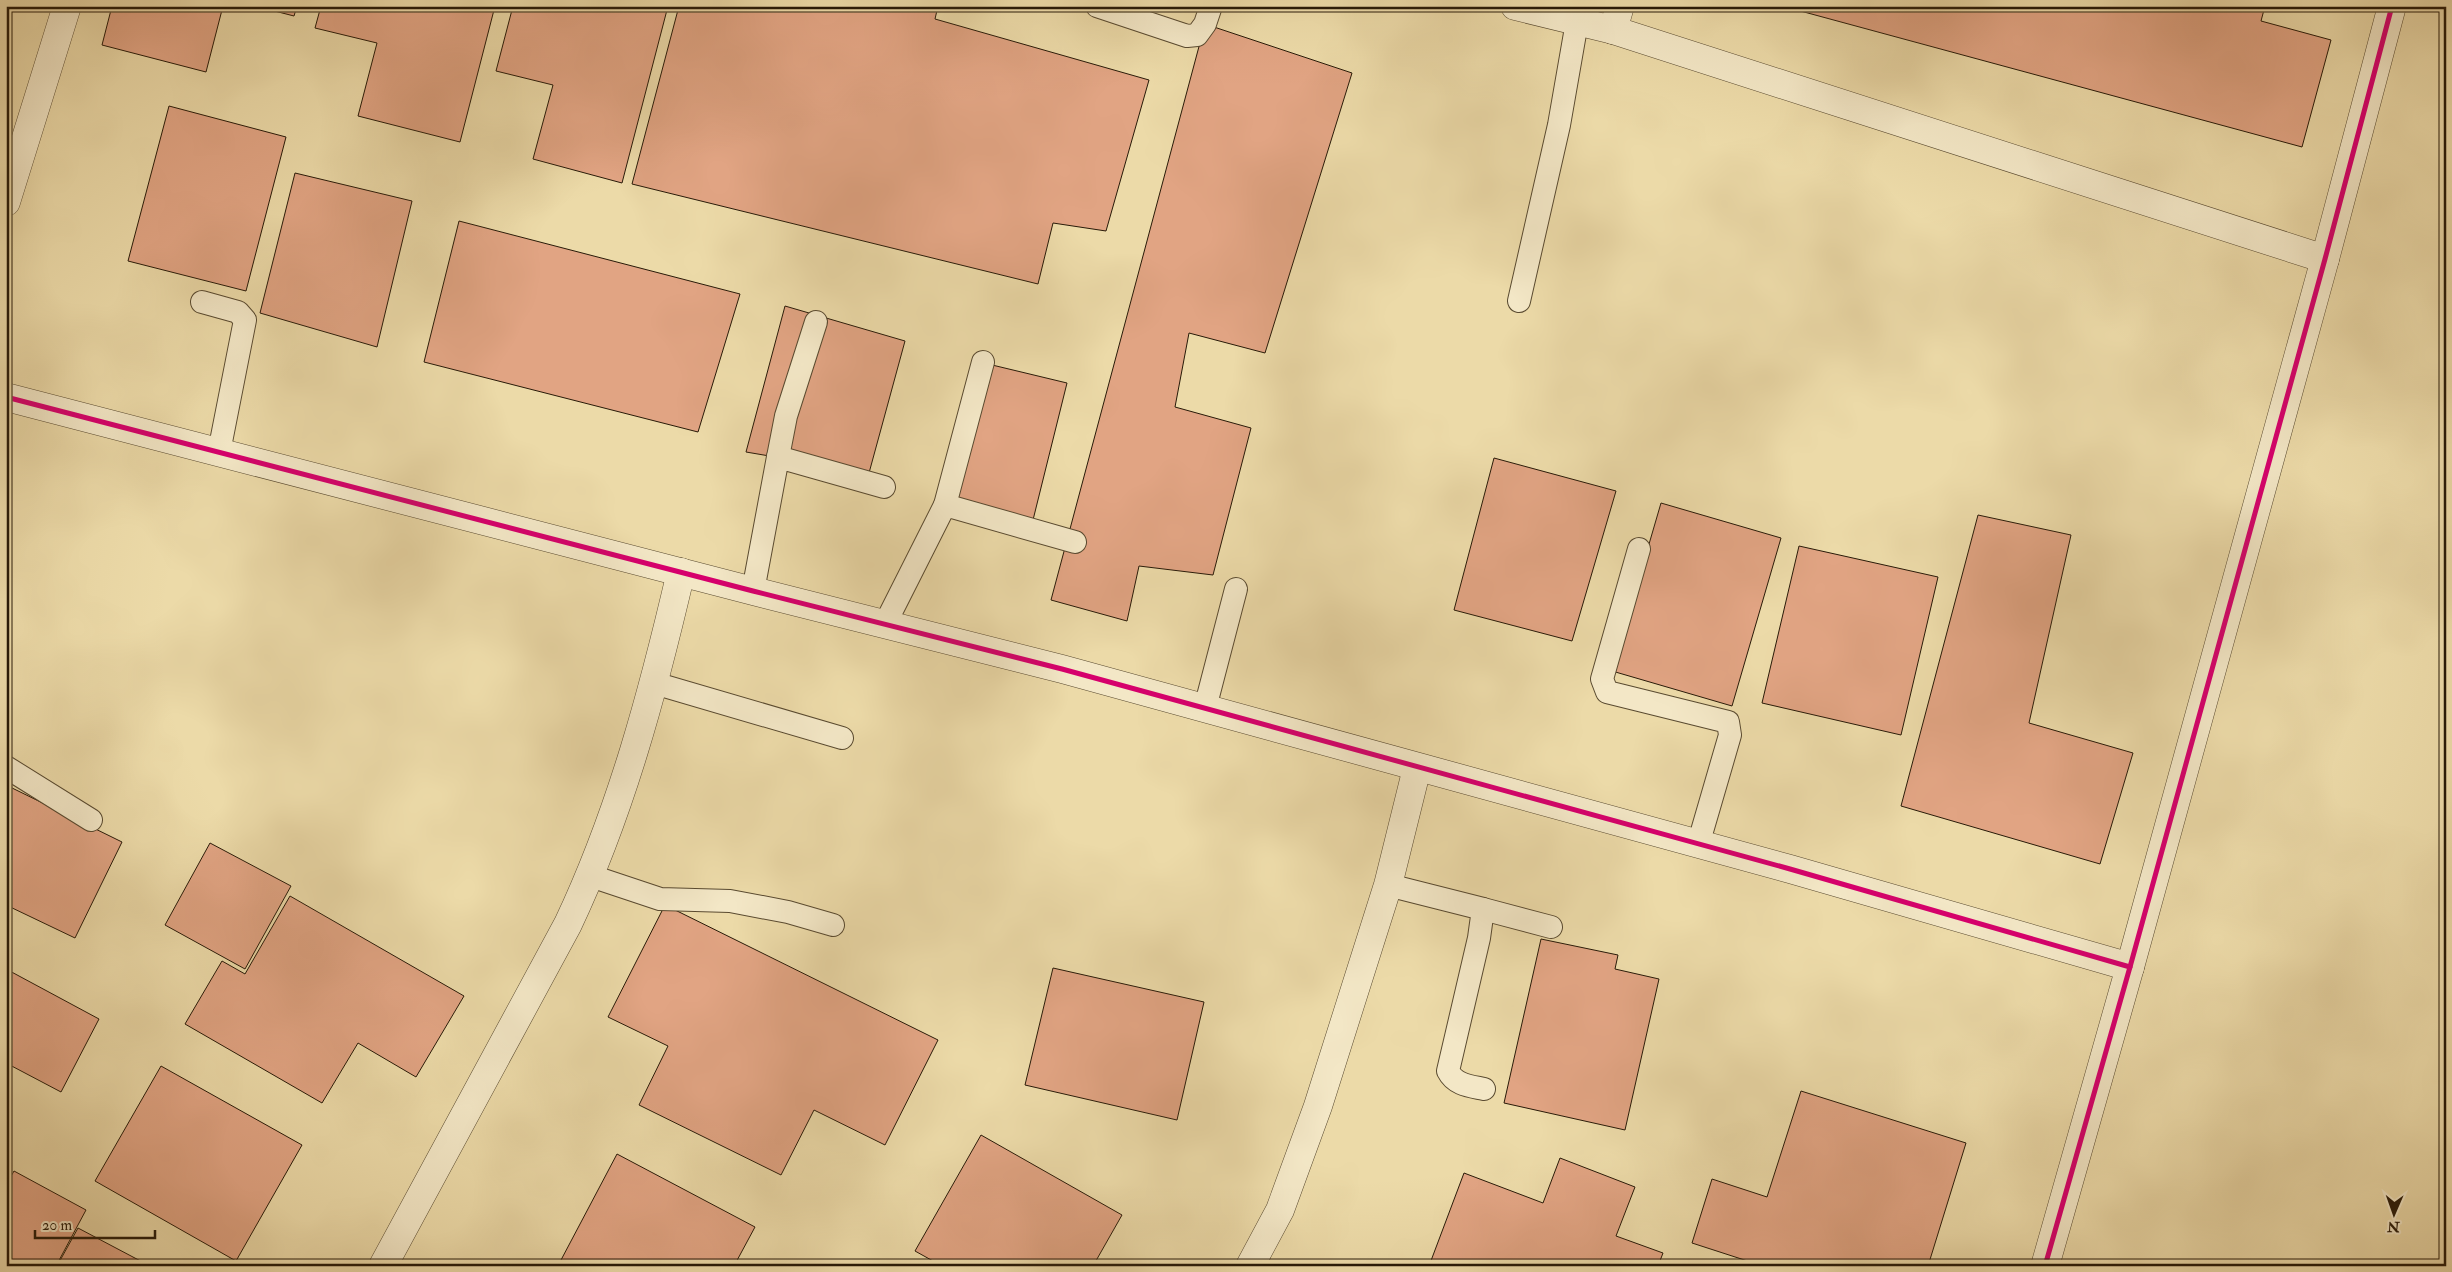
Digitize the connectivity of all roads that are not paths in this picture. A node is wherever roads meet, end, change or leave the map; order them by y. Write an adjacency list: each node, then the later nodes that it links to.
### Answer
1 (67, 6): 8 (street)
2 (1097, 6): 3 (lane)
3 (1211, 6)
4 (1515, 6): 7 (street)
5 (2392, 6): 9 (street)
6 (1617, 18): 7 (street); 9 (street)
7 (1577, 22): 10 (lane)
8 (6, 202)
9 (2325, 259): 37 (street)
10 (1519, 300)
11 (202, 302): 15 (lane)
12 (816, 322): 16 (lane)
13 (983, 362): 18 (lane)
14 (6, 397): 15 (street)
15 (218, 452): 21 (street)
16 (778, 457): 17 (lane); 23 (lane)
17 (884, 487)
18 (945, 505): 19 (lane); 24 (lane)
19 (1075, 542)
20 (1639, 549): 31 (lane)
21 (681, 572): 23 (street); 25 (street)
22 (1236, 589): 26 (lane)
23 (753, 591): 24 (street)
24 (885, 624): 26 (street)
25 (654, 683): 27 (lane); 32 (street)
26 (1205, 708): 29 (street)
27 (842, 738)
28 (6, 767): 30 (lane)
29 (1416, 768): 31 (street); 33 (street)
30 (91, 820)
31 (1698, 845): 37 (street)
32 (591, 876): 35 (lane); 39 (street)
33 (1388, 885): 34 (lane); 40 (street)
34 (1483, 909): 36 (lane); 38 (lane)
35 (833, 925)
36 (1551, 927)
37 (2130, 967): 41 (street)
38 (1484, 1089)
39 (383, 1266)
40 (1250, 1266)
41 (2045, 1266)

